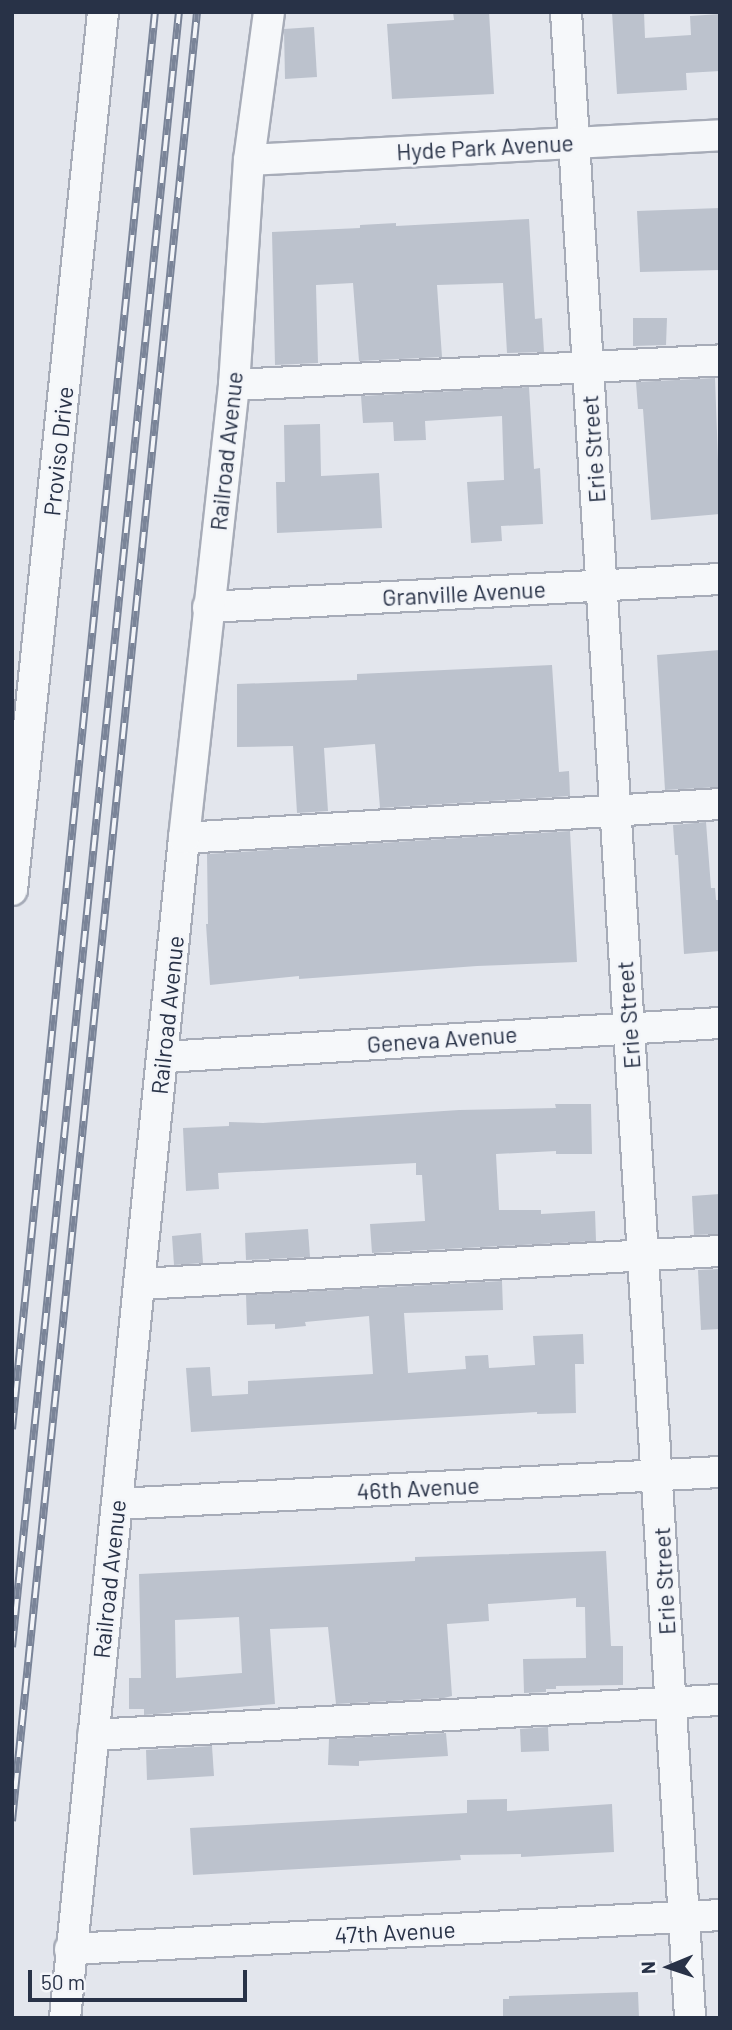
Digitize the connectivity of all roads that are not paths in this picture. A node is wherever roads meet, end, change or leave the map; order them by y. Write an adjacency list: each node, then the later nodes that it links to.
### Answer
1 (103, 12): 16 (street, Proviso Drive)
2 (269, 12): 6 (street, Railroad Avenue)
3 (566, 12): 5 (street, Erie Street)
4 (720, 135): 5 (street, Hyde Park Avenue)
5 (573, 143): 6 (street, Hyde Park Avenue); 8 (street, Erie Street)
6 (250, 160): 9 (street, Railroad Avenue)
7 (720, 360): 8 (street)
8 (588, 366): 9 (street); 11 (street, Erie Street)
9 (234, 385): 12 (street, Railroad Avenue)
10 (720, 579): 11 (street, Granville Avenue)
11 (601, 585): 12 (street, Granville Avenue); 14 (street, Erie Street)
12 (208, 607): 15 (street, Railroad Avenue)
13 (720, 804): 14 (street)
14 (615, 810): 15 (street); 18 (street, Erie Street)
15 (184, 838): 19 (street, Railroad Avenue)
16 (12, 890)
17 (720, 1023): 18 (street, Geneva Avenue)
18 (629, 1028): 19 (street, Geneva Avenue); 21 (street, Erie Street)
19 (164, 1057): 22 (street, Railroad Avenue)
20 (720, 1251): 21 (street)
21 (642, 1255): 22 (street); 24 (street, Erie Street)
22 (140, 1283): 25 (street, Railroad Avenue)
23 (720, 1472): 24 (street, 46th Avenue)
24 (658, 1475): 25 (street, 46th Avenue); 27 (street, Erie Street)
25 (117, 1504): 28 (street, Railroad Avenue)
26 (720, 1700): 27 (street)
27 (670, 1702): 28 (street); 30 (street, Erie Street)
28 (93, 1735): 31 (street, Railroad Avenue)
29 (720, 1915): 30 (street, 47th Avenue)
30 (684, 1917): 31 (street, 47th Avenue); 33 (street, Erie Street)
31 (70, 1949): 32 (street, Railroad Avenue)
32 (65, 2018)
33 (690, 2018)

